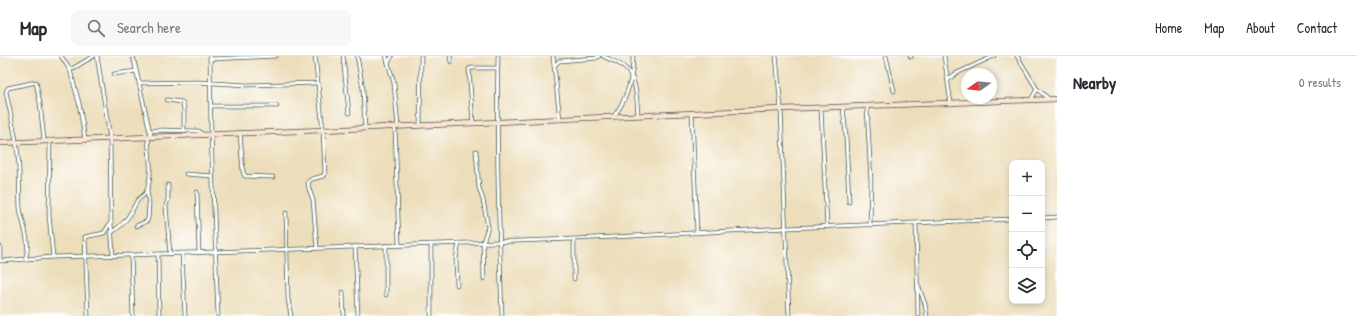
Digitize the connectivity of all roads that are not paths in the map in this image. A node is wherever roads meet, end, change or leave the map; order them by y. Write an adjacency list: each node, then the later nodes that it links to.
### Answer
1 (61, 56): 28 (street)
2 (94, 56): 28 (street)
3 (97, 56): 66 (street)
4 (133, 56): 29 (street)
5 (276, 56): 23 (street)
6 (314, 56): 34 (street)
7 (343, 56): 49 (street)
8 (357, 56): 58 (street)
9 (386, 56): 25 (street)
10 (392, 56): 25 (street)
11 (421, 56): 56 (street)
12 (450, 56): 24 (street)
13 (498, 56): 27 (street)
14 (553, 56): 26 (street)
15 (599, 56): 26 (street)
16 (603, 56): 31 (street)
17 (633, 56): 31 (street)
18 (776, 56): 47 (street)
19 (886, 56): 37 (street)
20 (944, 56): 32 (street)
21 (994, 56): 32 (street)
22 (1017, 56): 36 (street)
23 (210, 58): 35 (street)
24 (450, 62)
25 (388, 64): 57 (street)
26 (554, 67): 53 (street)
27 (498, 68): 54 (street); 55 (street)
28 (70, 70): 67 (street)
29 (136, 71): 30 (street); 33 (street)
30 (114, 74)
31 (631, 77): 51 (street); 52 (street)
32 (948, 80): 42 (street)
33 (139, 83): 35 (street); 61 (street)
34 (318, 83): 35 (street); 60 (street)
35 (210, 84): 43 (street)
36 (1037, 89): 40 (street); 41 (street)
37 (894, 91)
38 (1057, 99): 41 (street)
39 (167, 100): 59 (street)
40 (1031, 100): 41 (street); 42 (street)
41 (1049, 100)
42 (950, 104): 45 (street)
43 (211, 106): 44 (street); 64 (street)
44 (277, 106)
45 (867, 107): 46 (street); 86 (street)
46 (843, 108): 48 (street); 79 (street)
47 (781, 109): 48 (street); 50 (street); 89 (street)
48 (821, 109): 88 (street)
49 (349, 113)
50 (692, 114): 51 (street); 91 (street)
51 (638, 116): 52 (street)
52 (614, 117): 53 (street)
53 (560, 120): 55 (street)
54 (473, 123): 55 (street); 56 (street)
55 (497, 123): 93 (street)
56 (420, 126): 57 (street)
57 (396, 127): 58 (street); 98 (street)
58 (365, 128): 60 (street)
59 (184, 130): 61 (street); 63 (street)
60 (323, 130): 62 (street); 101 (street)
61 (151, 131): 65 (street)
62 (240, 133): 64 (street); 75 (street)
63 (203, 134): 64 (street); 65 (street)
64 (210, 134): 74 (street)
65 (150, 137): 66 (street); 77 (street)
66 (110, 138): 67 (street); 84 (street)
67 (85, 139): 69 (street)
68 (44, 140): 69 (street); 70 (street); 70 (street)
69 (50, 140): 110 (street)
70 (16, 142): 71 (street); 112 (street)
71 (0, 143)
72 (476, 151): 94 (street)
73 (186, 174): 74 (street)
74 (212, 176): 103 (street)
75 (273, 178)
76 (168, 185): 106 (street)
77 (147, 191): 87 (street); 90 (street)
78 (197, 192): 104 (street)
79 (849, 202)
80 (286, 213): 102 (street)
81 (1057, 217): 82 (street)
82 (1045, 218)
83 (1009, 219): 85 (street)
84 (111, 222): 90 (street); 111 (street)
85 (916, 224): 86 (street); 116 (street)
86 (870, 225): 88 (street)
87 (136, 226)
88 (827, 227): 89 (street)
89 (786, 228): 91 (street); 130 (street)
90 (112, 232): 109 (street)
91 (697, 233): 92 (street)
92 (574, 239): 93 (street); 115 (street)
93 (499, 241): 94 (street); 129 (street)
94 (483, 242): 95 (street); 114 (street)
95 (459, 243): 96 (street); 117 (street)
96 (431, 244): 98 (street); 128 (street)
97 (386, 245): 98 (street); 99 (street); 119 (street)
98 (399, 245)
99 (356, 246): 101 (street); 127 (street)
100 (0, 247): 113 (street)
101 (317, 248): 102 (street)
102 (288, 249): 103 (street); 125 (street)
103 (216, 252): 104 (street); 124 (street)
104 (199, 253): 107 (street)
105 (158, 254): 106 (street); 108 (street); 122 (street)
106 (170, 254): 107 (street)
107 (182, 254): 123 (street)
108 (131, 255): 109 (street); 121 (street)
109 (113, 256): 111 (street)
110 (53, 257): 111 (street); 112 (street)
111 (86, 257): 120 (street)
112 (25, 259): 113 (street)
113 (0, 261)
114 (484, 279)
115 (574, 279)
116 (917, 282): 131 (street); 132 (street)
117 (457, 285)
118 (343, 292): 126 (street)
119 (386, 295)
120 (88, 316)
121 (134, 316)
122 (159, 316)
123 (185, 316)
124 (218, 316)
125 (291, 316)
126 (344, 316)
127 (358, 316)
128 (431, 316)
129 (502, 316)
130 (789, 316)
131 (918, 316)
132 (927, 316)

